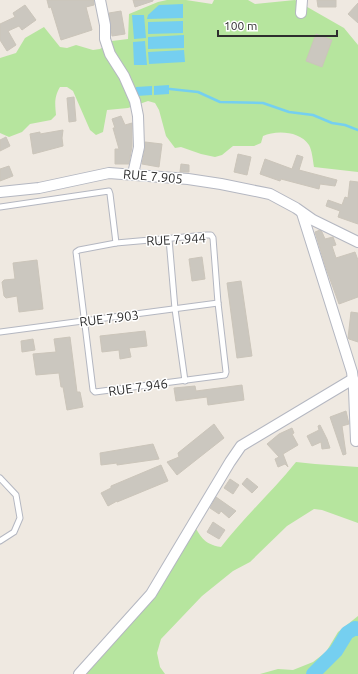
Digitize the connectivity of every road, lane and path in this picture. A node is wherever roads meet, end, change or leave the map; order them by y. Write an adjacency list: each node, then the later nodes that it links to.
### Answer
1 (100, 0): 4 (street)
2 (302, 0): 3 (street)
3 (301, 13)
4 (133, 174): 5 (street, RUE 7.905); 7 (street, RUE 7.905)
5 (0, 192)
6 (0, 207): 10 (lane)
7 (302, 213): 9 (street, RUE 7.905); 16 (street)
8 (169, 239): 10 (lane, RUE 7.944); 11 (lane, RUE 7.944); 12 (lane)
9 (358, 242)
10 (116, 243): 13 (lane, RUE 7.944)
11 (218, 304): 12 (lane, RUE 7.903); 15 (lane, RUE 7.944)
12 (175, 309): 13 (lane, RUE 7.903); 17 (lane)
13 (85, 321): 14 (lane, RUE 7.903); 17 (lane, RUE 7.946)
14 (0, 332)
15 (226, 372): 17 (lane, RUE 7.946)
16 (353, 379): 18 (street); 21 (street)
17 (185, 381)
18 (356, 441)
19 (0, 478): 20 (lane)
20 (0, 541)
21 (79, 674)

